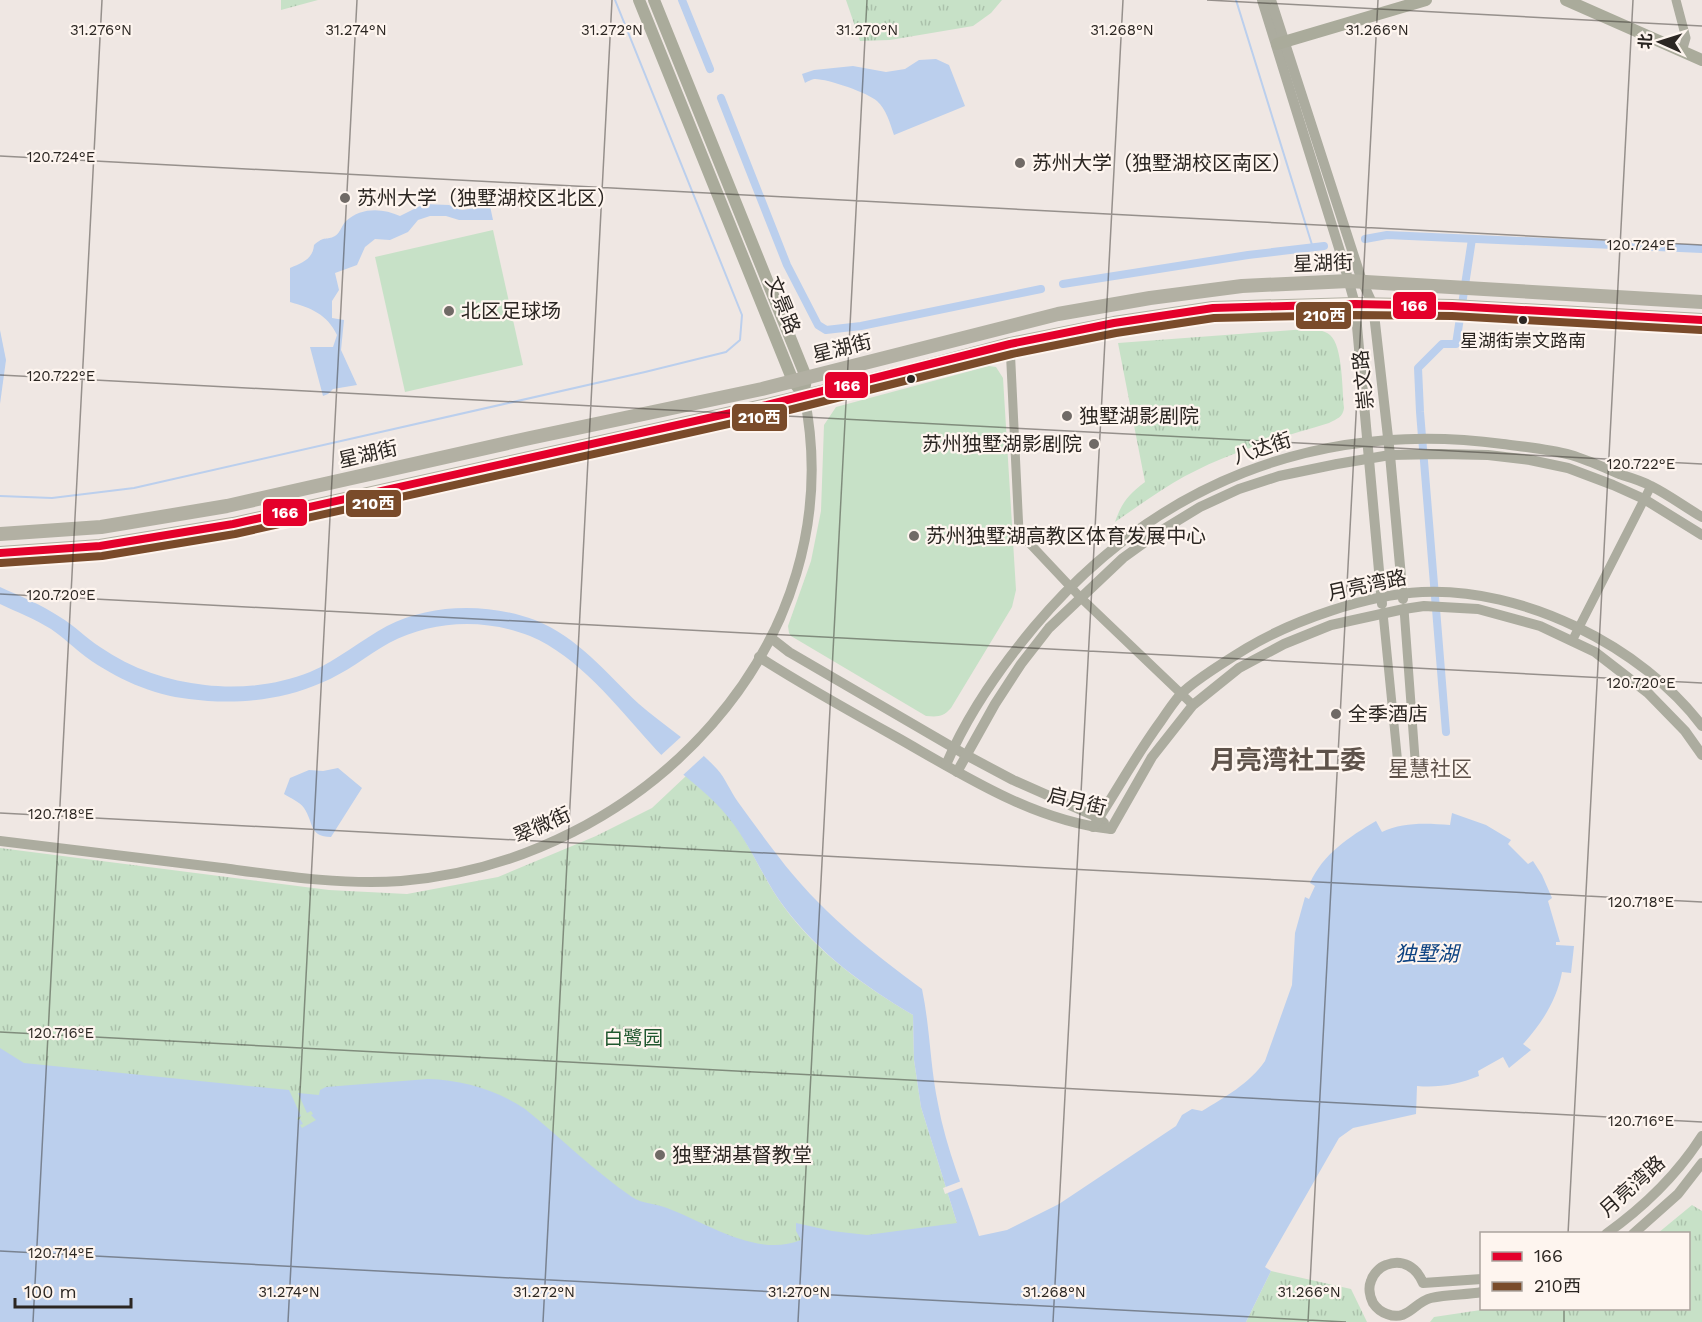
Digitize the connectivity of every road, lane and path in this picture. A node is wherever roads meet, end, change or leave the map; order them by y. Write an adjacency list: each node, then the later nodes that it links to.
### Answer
1 (639, 0): 18 (main road, 文景路)
2 (654, 0): 18 (main road, 文景路)
3 (1262, 0): 8 (street, 崇文路)
4 (1271, 0): 8 (street, 崇文路)
5 (1426, 0): 8 (main road)
6 (1566, 0): 9 (main road)
7 (1676, 0): 9 (street)
8 (1280, 43): 11 (street, 崇文路)
9 (1682, 52): 10 (main road)
10 (1702, 60)
11 (1336, 217): 12 (street, 崇文路); 12 (street, 崇文路)
12 (1356, 281): 13 (main road, 星湖街); 14 (street, 崇文路); 15 (street, 崇文路); 18 (main road, 星湖街)
13 (1702, 302)
14 (1355, 304): 15 (main road, 星湖街); 17 (main road, 星湖街); 21 (street, 崇文路)
15 (1373, 305): 16 (main road, 星湖街); 20 (street, 崇文路)
16 (1702, 320)
17 (1010, 344): 19 (main road, 星湖街); 30 (street)
18 (800, 379): 19 (main road, 文景路); 27 (main road, 星湖街)
19 (804, 395): 29 (main road, 星湖街); 37 (street, 翠微街)
20 (1388, 439): 21 (street, 八达街); 22 (street, 崇文路); 24 (street, 八达街)
21 (1368, 442): 23 (street, 崇文路); 30 (street, 八达街)
22 (1390, 455): 23 (street, 八达街); 25 (street, 八达街); 31 (street, 崇文路)
23 (1370, 458): 32 (street, 八达街); 33 (street, 崇文路)
24 (1651, 486): 25 (street); 26 (street, 八达街)
25 (1644, 499): 28 (street, 八达街); 36 (street)
26 (1702, 517)
27 (0, 534)
28 (1702, 535)
29 (0, 553)
30 (1070, 587): 32 (street); 43 (street, 八达街)
31 (1402, 594): 33 (street, 月亮湾路); 34 (street, 崇文路); 36 (street, 月亮湾路)
32 (1080, 598): 40 (street); 44 (street, 八达街)
33 (1382, 599): 35 (street, 崇文路); 40 (street, 月亮湾路)
34 (1404, 609): 35 (street, 月亮湾路); 38 (street, 月亮湾路); 48 (street, 崇文路)
35 (1383, 613): 41 (street, 月亮湾路); 49 (street, 崇文路)
36 (1578, 628): 38 (street); 42 (street, 月亮湾路)
37 (771, 638): 39 (street, 翠微街); 43 (street, 启月街)
38 (1572, 641): 45 (street, 月亮湾路)
39 (759, 657): 46 (street, 启月街); 52 (street, 翠微街)
40 (1181, 694): 41 (street); 50 (street, 月亮湾路)
41 (1192, 705): 51 (street, 月亮湾路)
42 (1702, 726)
43 (953, 748): 44 (street, 启月街); 46 (street, 八达街)
44 (966, 755): 47 (street, 八达街); 50 (street, 启月街)
45 (1702, 755)
46 (946, 765): 47 (street, 启月街)
47 (957, 772): 50 (street, 启月街)
48 (1416, 772)
49 (1399, 775)
50 (1096, 823): 51 (street, 启月街)
51 (1111, 829)
52 (0, 841)
53 (1702, 1136): 55 (street, 月亮湾路)
54 (1702, 1163): 56 (street, 月亮湾路)
55 (1607, 1232)
56 (1634, 1232)
57 (1480, 1279): 58 (street)
58 (1480, 1292)

